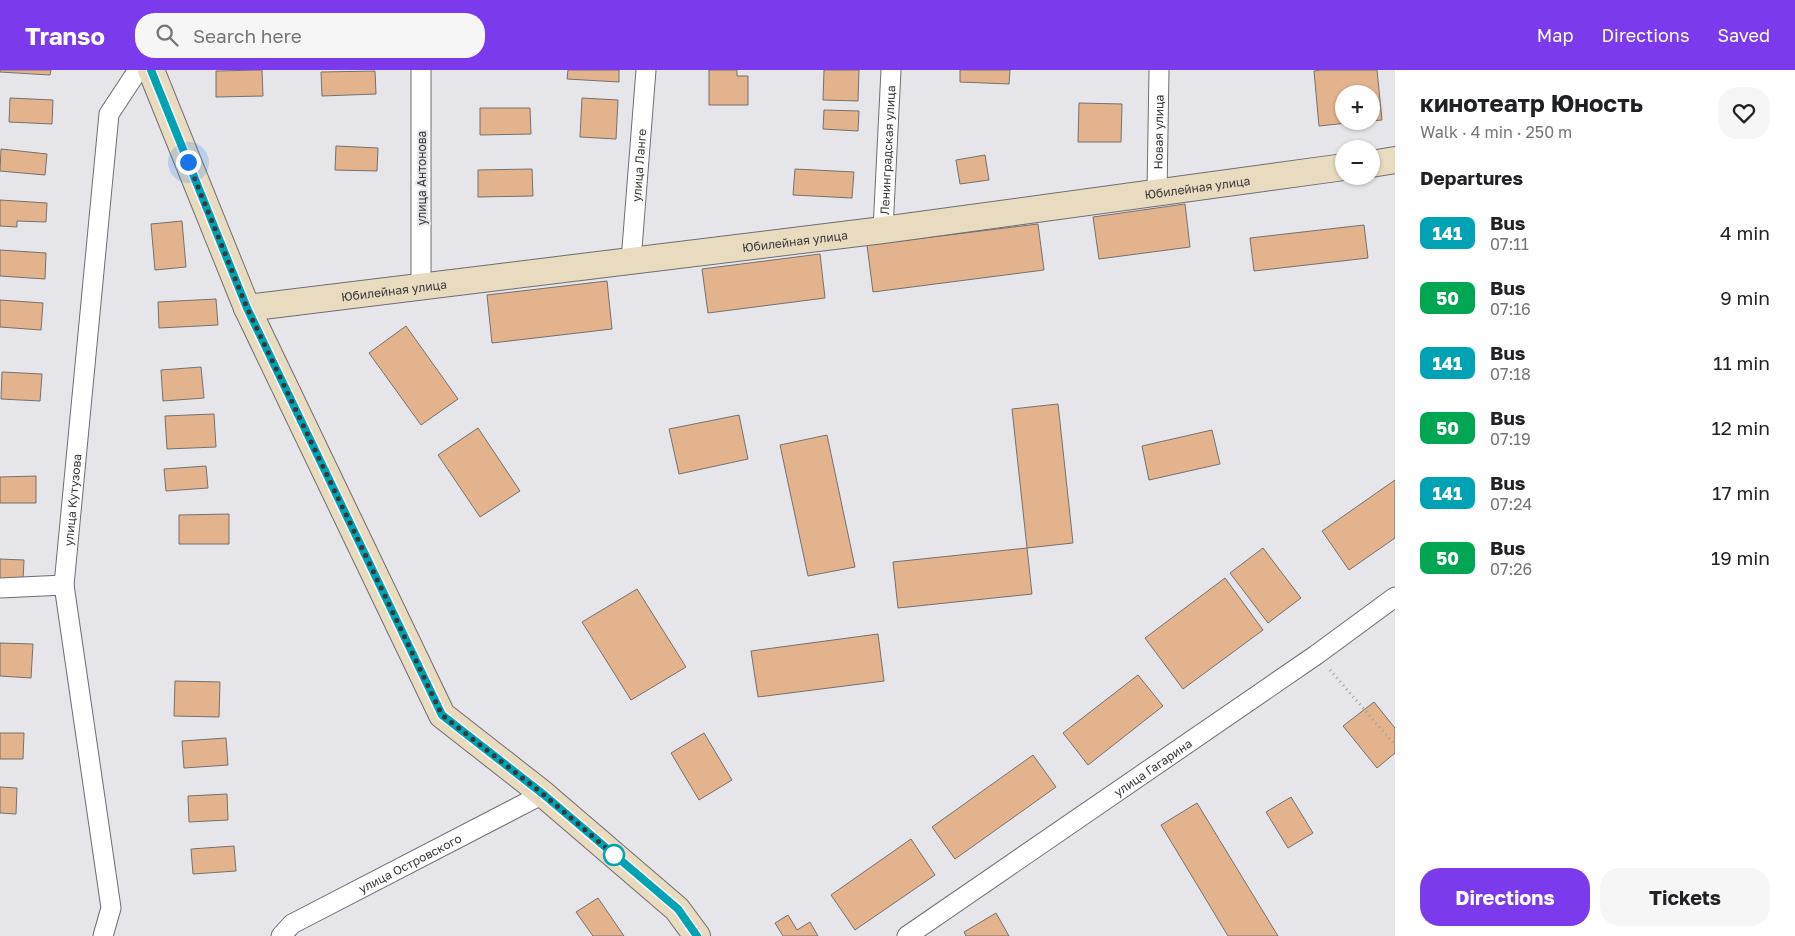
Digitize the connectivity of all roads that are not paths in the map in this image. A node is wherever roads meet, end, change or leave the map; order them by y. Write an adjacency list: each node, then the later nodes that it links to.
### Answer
1 (138, 70): 15 (street, улица Кутузова)
2 (151, 70): 14 (street)
3 (421, 70): 13 (street, улица Антонова)
4 (646, 70): 12 (street, улица Ланге)
5 (891, 70): 11 (street, Ленинградская улица)
6 (1159, 70): 10 (street, Новая улица)
7 (1395, 160): 8 (street)
8 (1380, 162)
9 (1335, 168): 10 (street, Юбилейная улица)
10 (1157, 193): 11 (street, Юбилейная улица)
11 (883, 230): 12 (street, Юбилейная улица)
12 (632, 260): 13 (street, Юбилейная улица)
13 (421, 286): 14 (street, Юбилейная улица)
14 (247, 308): 18 (street)
15 (64, 585): 16 (street); 19 (street, улица Кутузова)
16 (0, 588)
17 (1395, 597): 22 (street, улица Гагарина)
18 (543, 794): 20 (street, улица Островского); 21 (street)
19 (103, 936)
20 (281, 936)
21 (697, 936)
22 (907, 936)

